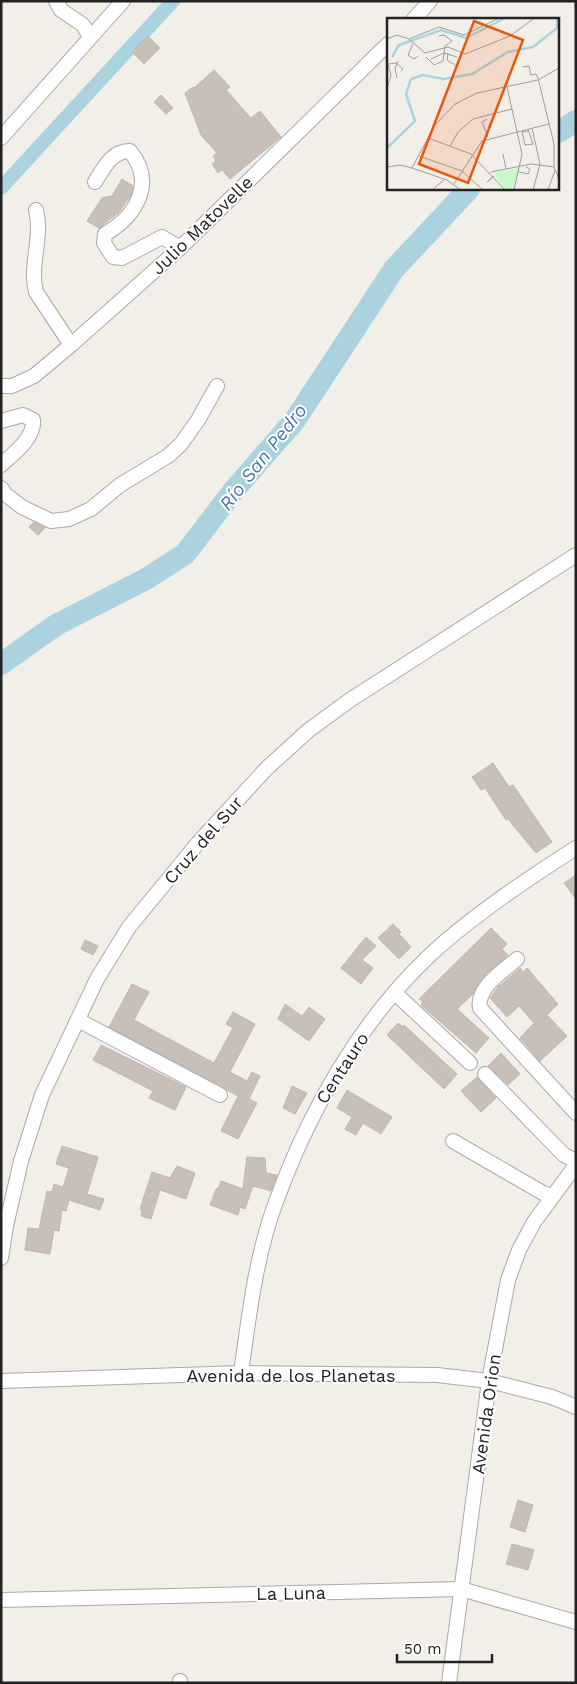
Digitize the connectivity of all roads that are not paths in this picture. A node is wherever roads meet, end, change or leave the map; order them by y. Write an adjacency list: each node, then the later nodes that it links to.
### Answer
1 (56, 1): 5 (street)
2 (123, 1): 5 (street)
3 (430, 1): 4 (street)
4 (415, 18)
5 (90, 38): 7 (street)
6 (387, 45): 10 (street, Julio Matovelle)
7 (1, 138)
8 (95, 182): 10 (street)
9 (36, 210): 11 (street)
10 (180, 248): 11 (street, Julio Matovelle)
11 (71, 345): 12 (street, Julio Matovelle)
12 (1, 386)
13 (217, 386): 16 (street)
14 (1, 421): 15 (street)
15 (1, 465)
16 (1, 488)
17 (576, 555): 21 (street, Cruz del Sur)
18 (576, 848): 20 (street, Centauro)
19 (517, 959): 25 (street)
20 (395, 993): 22 (street); 30 (street, Centauro)
21 (78, 1020): 24 (street); 29 (street, Cruz del Sur)
22 (470, 1063)
23 (485, 1074): 27 (street)
24 (220, 1095)
25 (576, 1113)
26 (452, 1142): 28 (street)
27 (576, 1163): 28 (street, Avenida Orion)
28 (552, 1196): 32 (street, Avenida Orion)
29 (1, 1258)
30 (241, 1373): 31 (street, Avenida de los Planetas); 32 (street, Avenida de los Planetas)
31 (1, 1381)
32 (489, 1381): 33 (street, Avenida de los Planetas); 34 (street, Avenida Orion)
33 (576, 1407)
34 (462, 1589): 35 (street, La Luna); 36 (street, La Luna); 37 (street, Avenida Orion)
35 (1, 1600)
36 (576, 1622)
37 (449, 1683)

